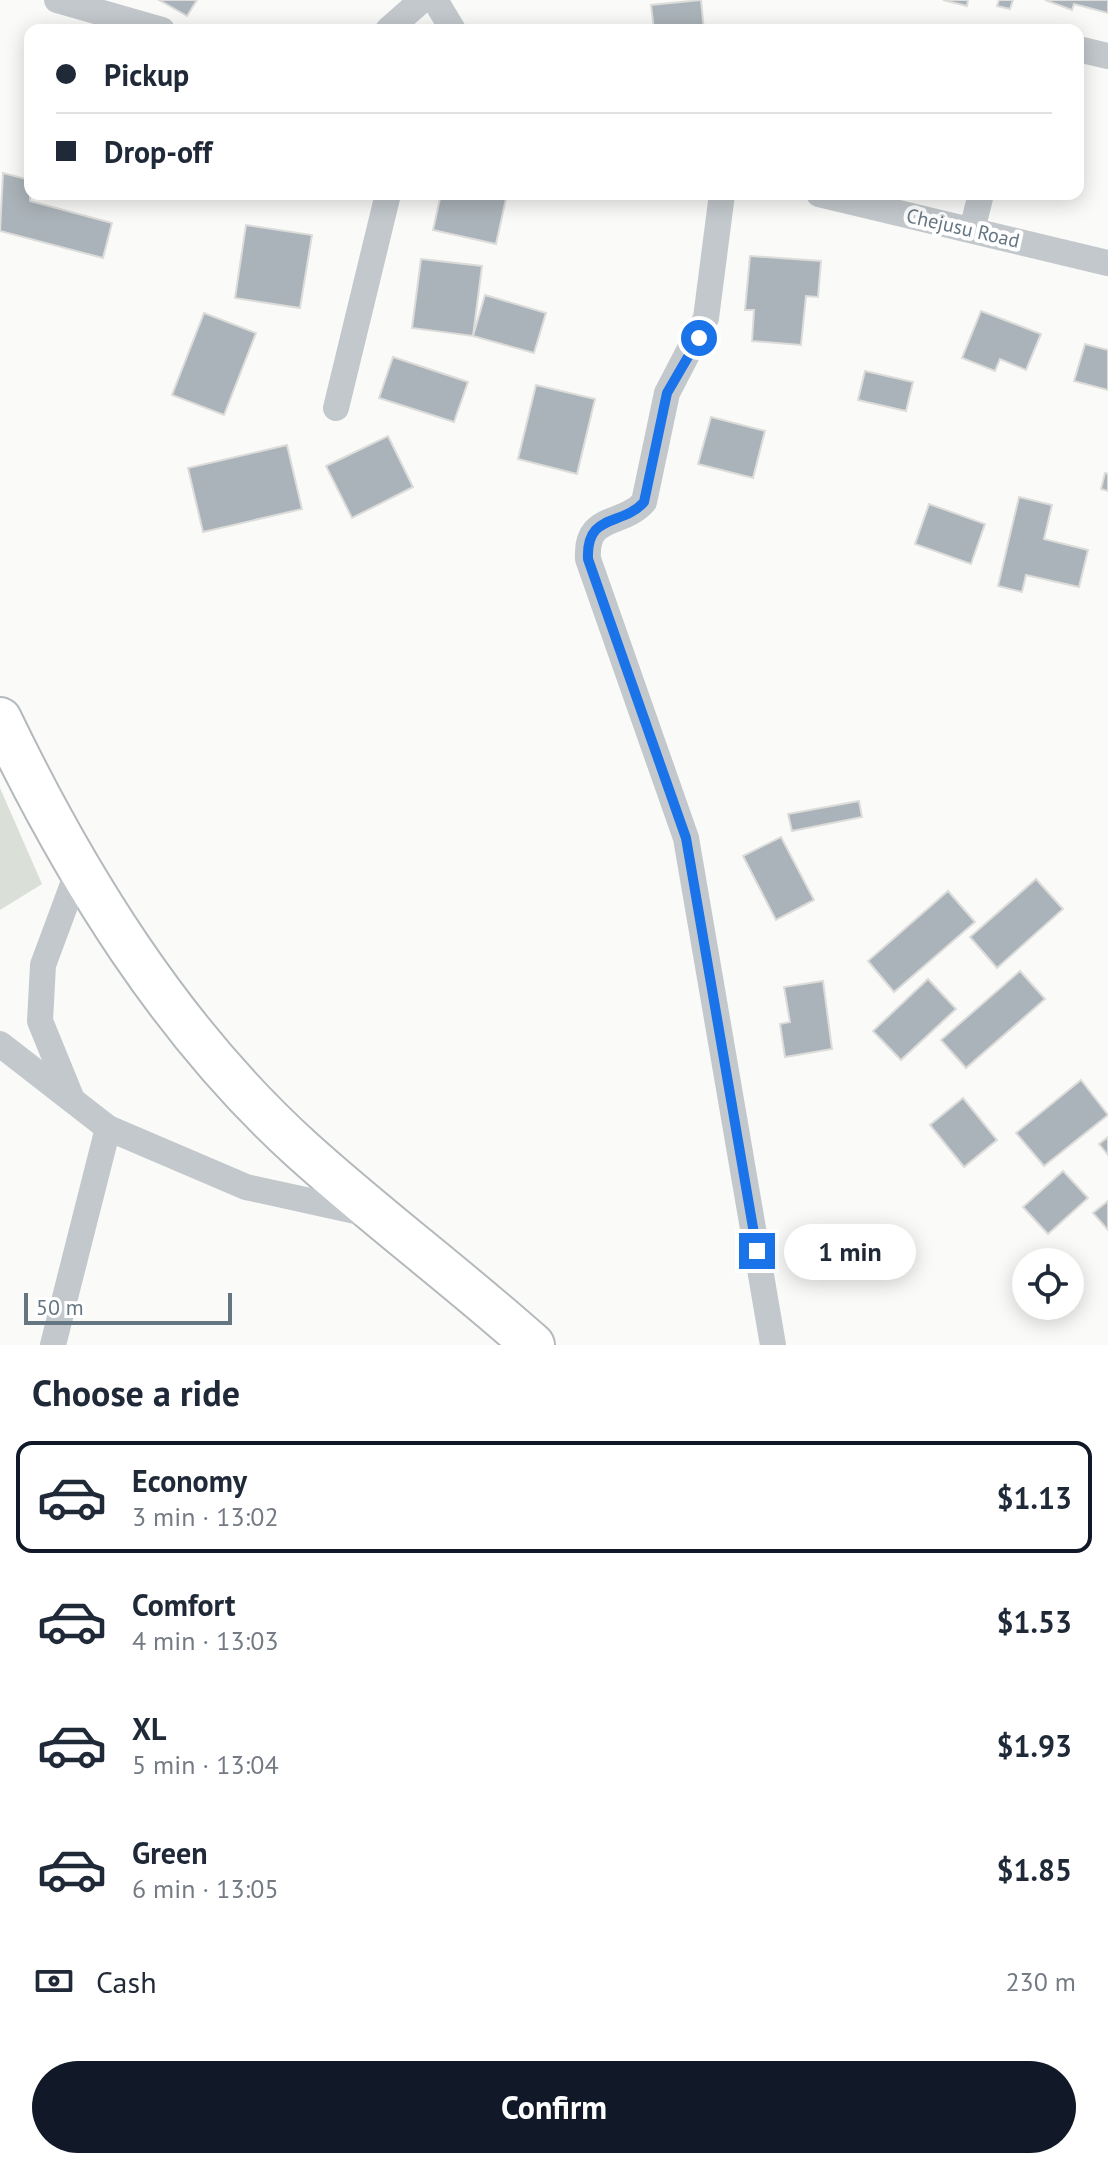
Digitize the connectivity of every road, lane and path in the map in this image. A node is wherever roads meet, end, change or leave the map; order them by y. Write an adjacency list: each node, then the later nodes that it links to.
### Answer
1 (57, 0): 4 (street)
2 (422, 0): 5 (street)
3 (435, 0): 6 (street)
4 (141, 24)
5 (395, 24)
6 (449, 24)
7 (1084, 50): 8 (street)
8 (1108, 56)
9 (387, 200): 15 (street)
10 (721, 200): 24 (street)
11 (844, 200): 13 (street, Chejusu Road)
12 (980, 200): 13 (street)
13 (972, 230): 14 (street, Chejusu Road)
14 (1108, 263)
15 (336, 408)
16 (0, 719): 17 (highway)
17 (79, 868): 19 (street); 21 (highway)
18 (0, 1044): 19 (street)
19 (71, 1097): 20 (street)
20 (108, 1128): 21 (street); 22 (street)
21 (379, 1216): 23 (highway)
22 (53, 1345)
23 (533, 1345)
24 (773, 1345)

